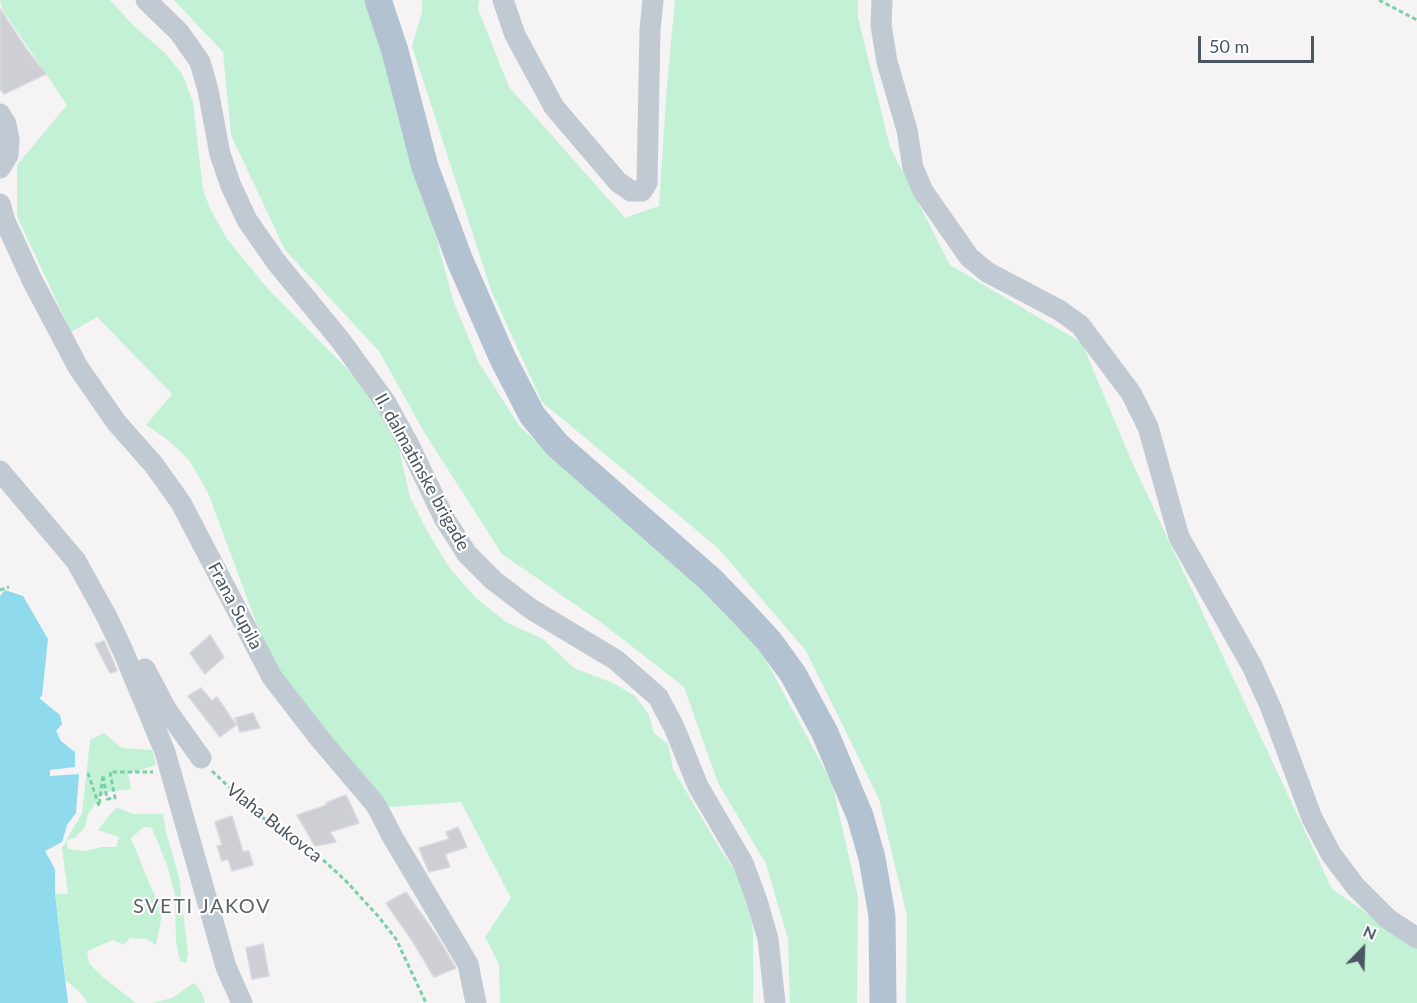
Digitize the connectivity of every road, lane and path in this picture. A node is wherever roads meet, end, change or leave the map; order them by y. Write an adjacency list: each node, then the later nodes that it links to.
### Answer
1 (146, 0): 22 (street, II. dalmatinske brigade)
2 (378, 0): 23 (main road)
3 (503, 0): 4 (street)
4 (653, 0)
5 (882, 0): 18 (street)
6 (1379, 0): 7 (path)
7 (1417, 20)
8 (0, 114): 9 (street)
9 (0, 168)
10 (0, 204): 21 (street, Frana Supila)
11 (0, 471): 14 (street)
12 (9, 587): 13 (path)
13 (0, 590)
14 (120, 645): 15 (street); 19 (street)
15 (201, 758): 20 (path, Vlaha Bukovca)
16 (154, 772): 17 (path)
17 (88, 773)
18 (1417, 938)
19 (242, 1003)
20 (426, 1003)
21 (476, 1003)
22 (775, 1003)
23 (883, 1003)

